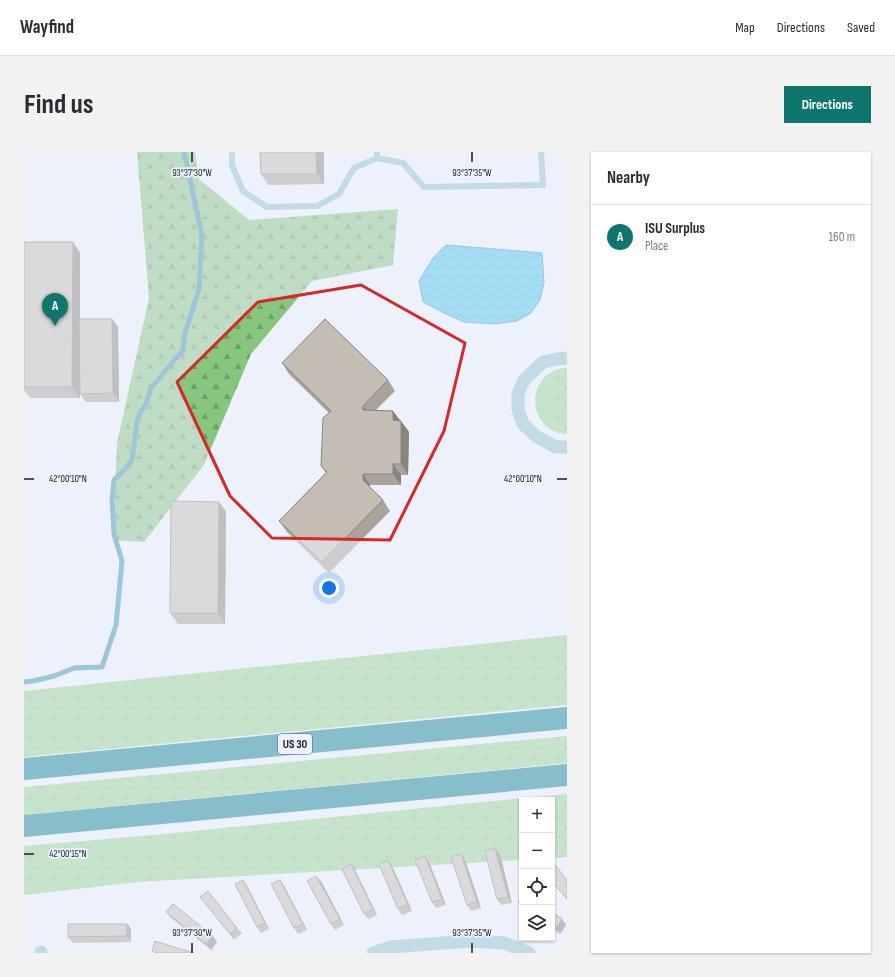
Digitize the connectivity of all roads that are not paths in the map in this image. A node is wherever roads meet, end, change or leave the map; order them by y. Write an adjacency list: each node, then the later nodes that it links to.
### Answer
1 (232, 152): 3 (lane)
2 (541, 152): 3 (lane)
3 (377, 155)
4 (567, 358): 5 (street)
5 (567, 447)
6 (567, 718): 7 (highway, US 30)
7 (24, 769)
8 (567, 775): 9 (highway)
9 (24, 826)
10 (373, 953): 11 (street)
11 (529, 953)

